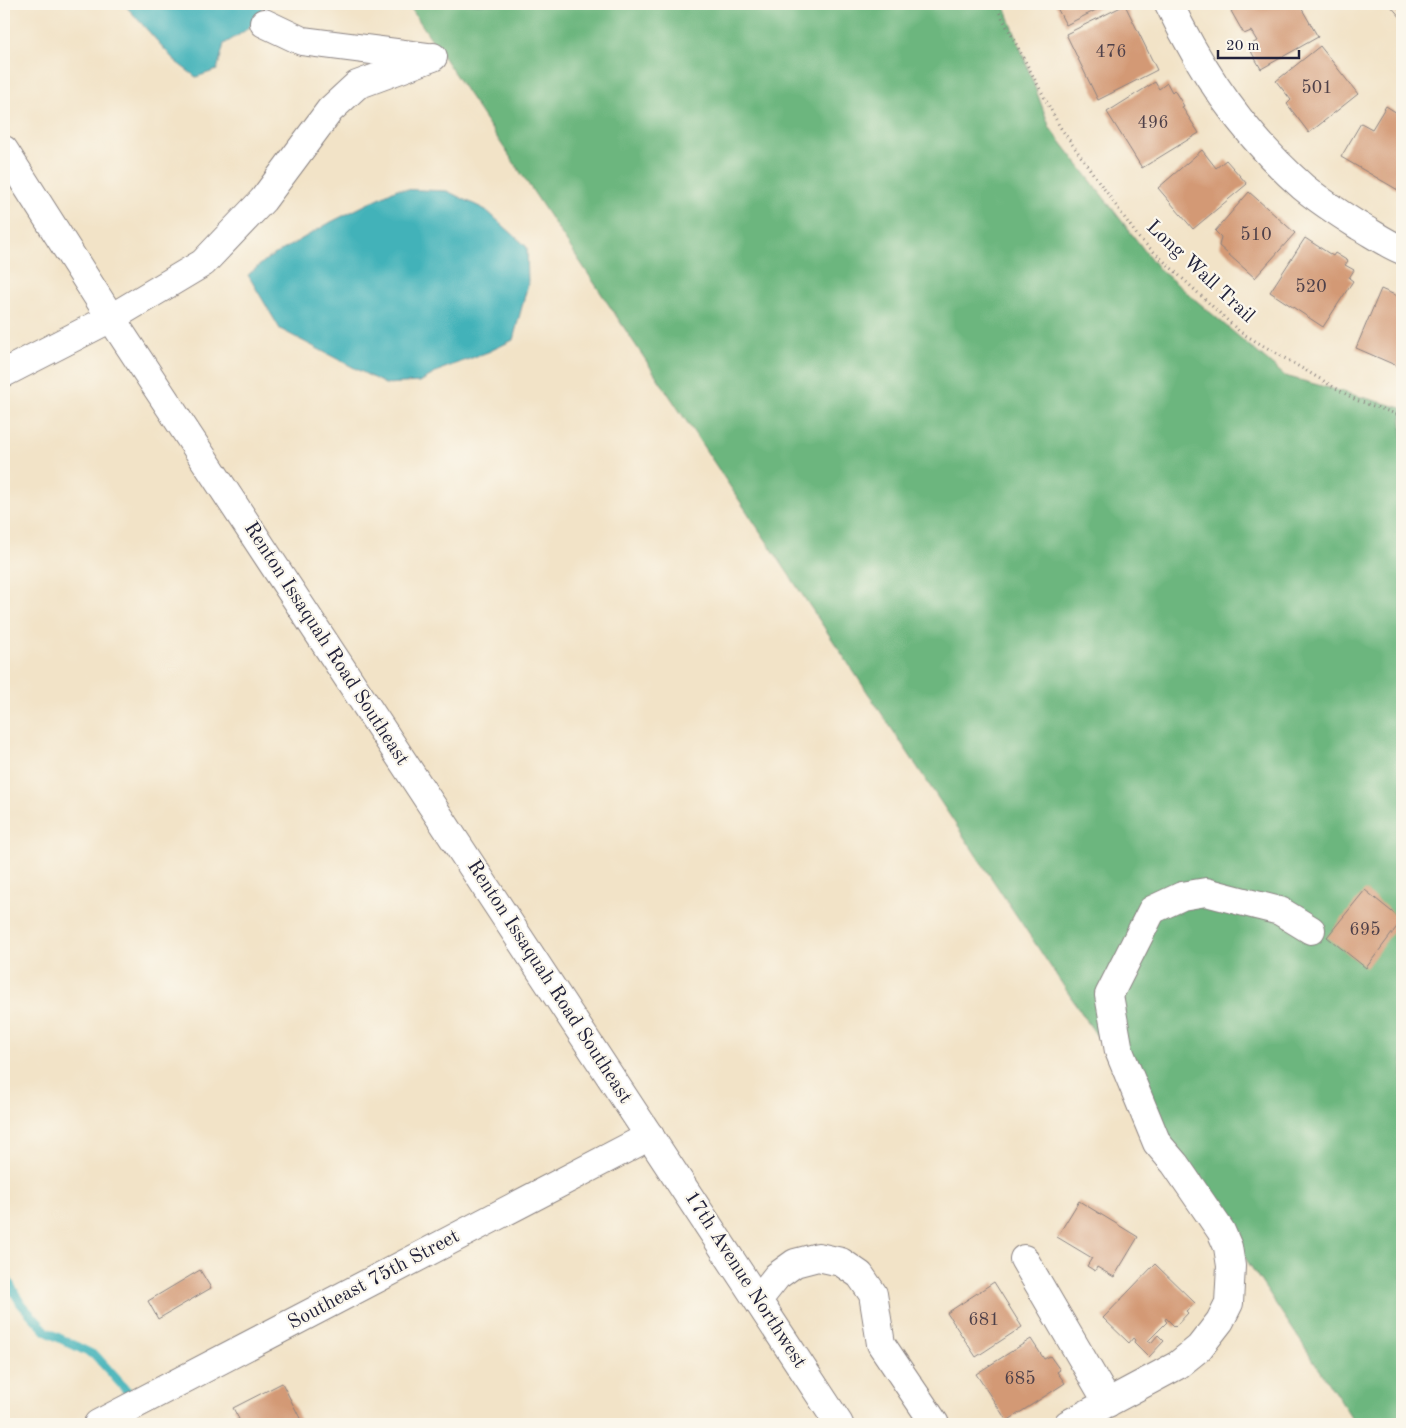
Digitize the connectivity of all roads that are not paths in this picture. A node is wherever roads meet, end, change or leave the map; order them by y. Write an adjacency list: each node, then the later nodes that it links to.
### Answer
1 (1169, 4): 4 (street)
2 (264, 23): 5 (street)
3 (4, 150): 5 (street, Renton Issaquah Road Southeast)
4 (1402, 250)
5 (111, 318): 6 (street); 8 (street, Renton Issaquah Road Southeast)
6 (4, 373)
7 (1311, 930): 11 (street)
8 (650, 1136): 10 (street, 17th Avenue Northwest); 12 (street, Southeast 75th Street)
9 (1024, 1259): 11 (street)
10 (758, 1300): 13 (street, 17th Avenue Northwest); 14 (street)
11 (1108, 1403): 15 (street)
12 (98, 1424)
13 (838, 1424)
14 (934, 1424)
15 (1068, 1424)

